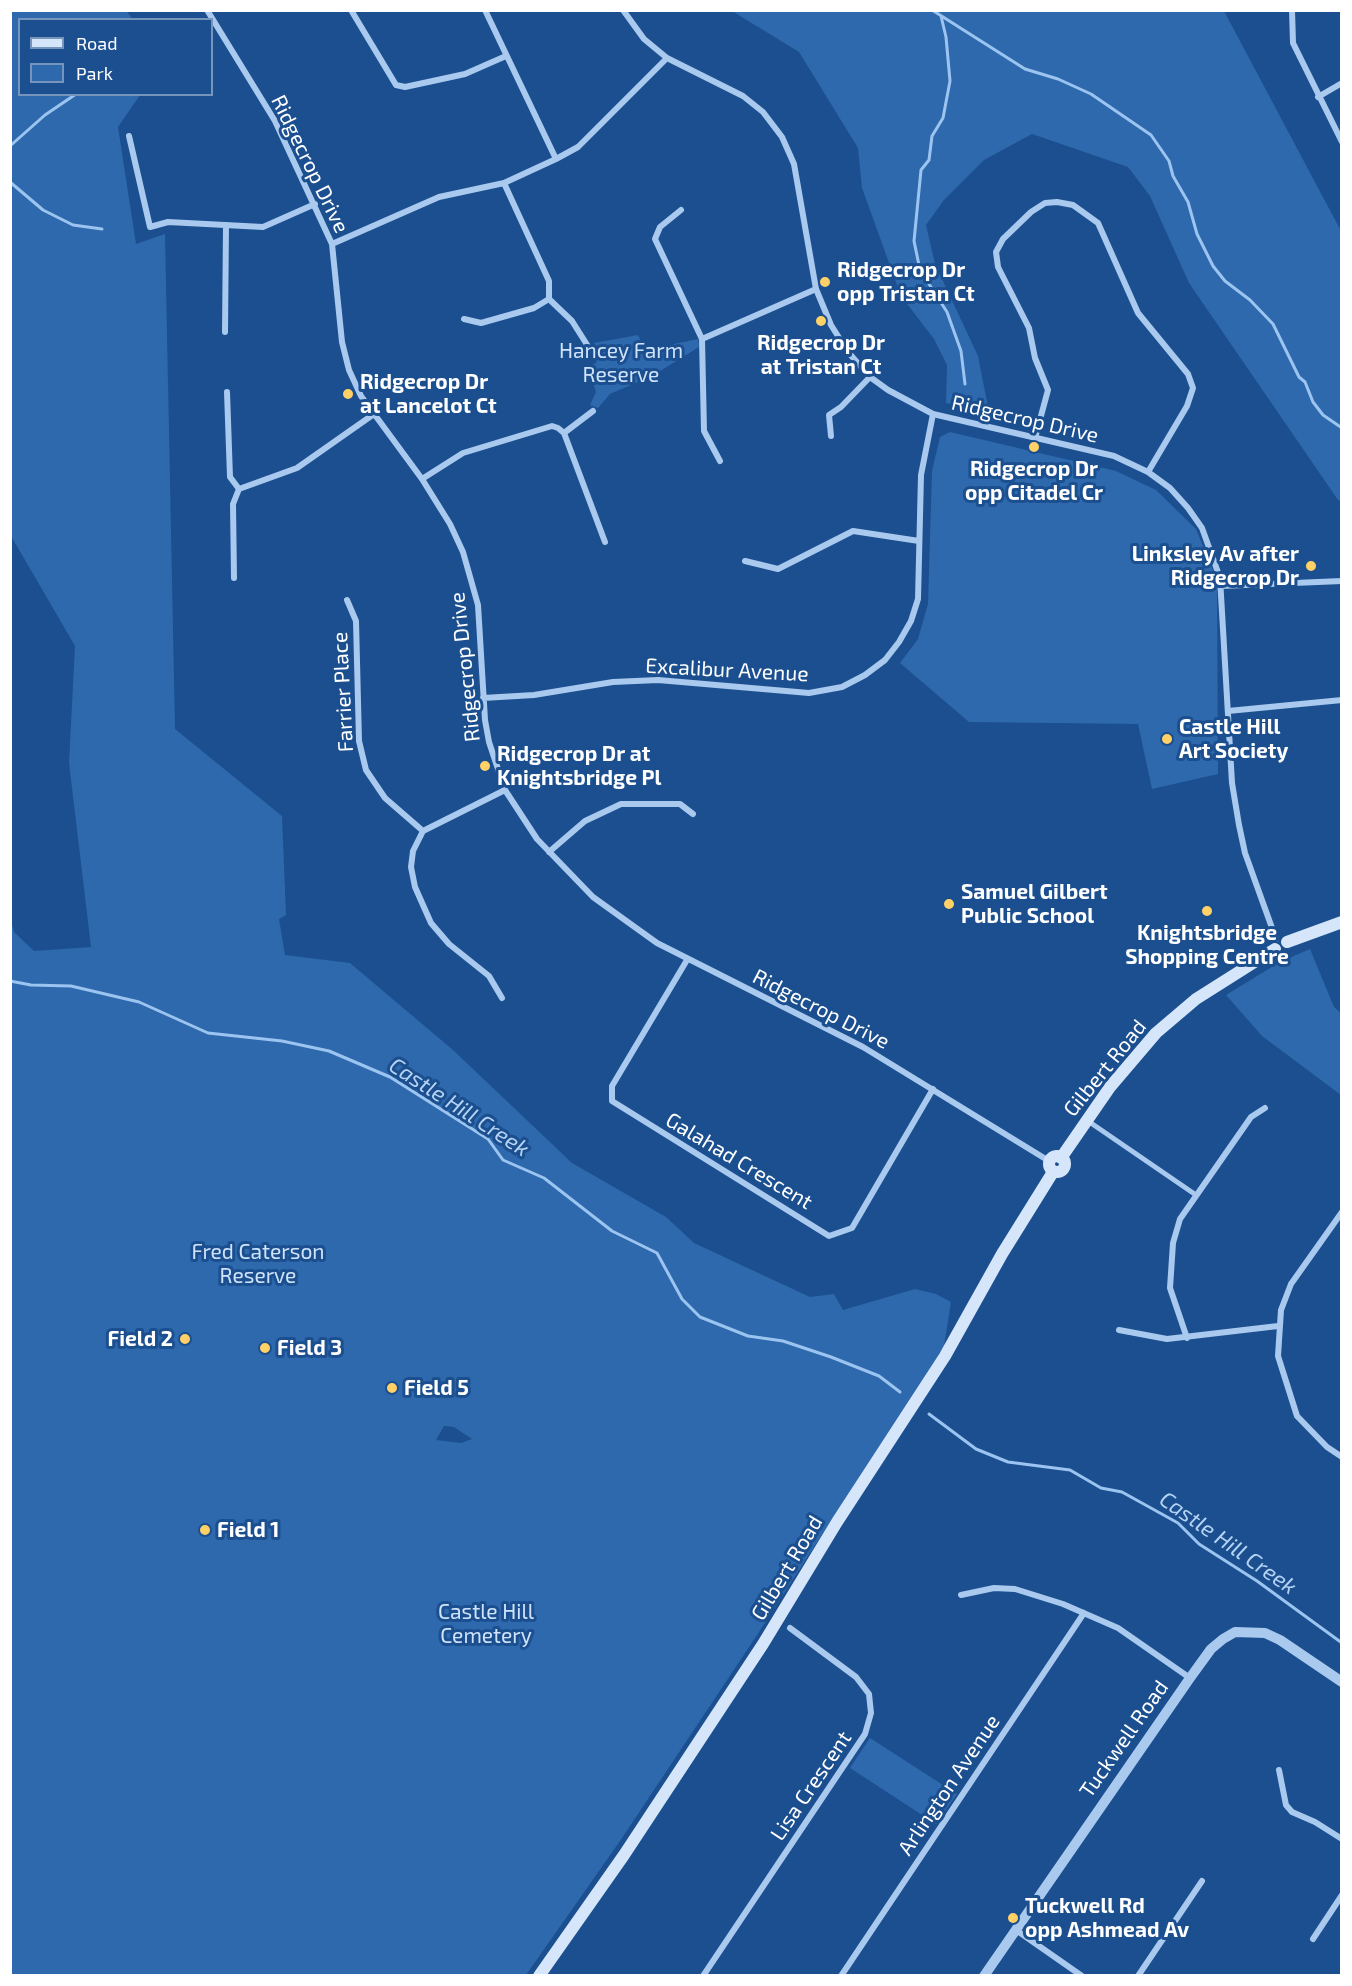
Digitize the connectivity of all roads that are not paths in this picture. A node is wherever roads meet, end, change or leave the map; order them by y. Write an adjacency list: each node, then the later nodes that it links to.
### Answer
1 (351, 10): 6 (street)
2 (485, 10): 6 (street)
3 (623, 10): 7 (street, Ridgecrop Drive)
4 (1292, 10): 9 (street)
5 (213, 20): 14 (street, Ridgecrop Drive)
6 (506, 56): 12 (street)
7 (667, 58): 12 (street); 18 (street, Ridgecrop Drive)
8 (1341, 83): 9 (street)
9 (1318, 97): 11 (street)
10 (129, 136): 16 (street)
11 (1341, 142)
12 (556, 159): 13 (street)
13 (504, 183): 17 (street); 19 (street)
14 (315, 204): 16 (street); 17 (street, Ridgecrop Drive)
15 (681, 210): 22 (street)
16 (226, 225): 21 (street)
17 (332, 244): 27 (street, Ridgecrop Drive)
18 (816, 289): 22 (street); 24 (street, Ridgecrop Drive)
19 (549, 299): 20 (street); 23 (street)
20 (464, 319)
21 (225, 332)
22 (702, 339): 32 (street)
23 (591, 351)
24 (870, 377): 28 (street, Ridgecrop Drive); 30 (street)
25 (227, 392): 35 (street)
26 (593, 411): 29 (street)
27 (374, 414): 34 (street, Ridgecrop Drive); 35 (street)
28 (933, 414): 31 (street, Ridgecrop Drive); 37 (street, Excalibur Avenue)
29 (564, 433): 34 (street); 36 (street)
30 (831, 436)
31 (1035, 438): 33 (street, Ridgecrop Drive); 33 (street)
32 (720, 461)
33 (1148, 471): 41 (street, Ridgecrop Drive)
34 (422, 479): 43 (street, Ridgecrop Drive)
35 (239, 489): 39 (street)
36 (605, 542)
37 (919, 542): 38 (street); 43 (street, Excalibur Avenue)
38 (746, 561)
39 (234, 578)
40 (1341, 581): 41 (street)
41 (1221, 586): 45 (street, Ridgecrop Drive)
42 (346, 600): 48 (street, Farrier Place)
43 (483, 698): 46 (street, Ridgecrop Drive)
44 (1341, 700): 45 (street)
45 (1228, 711): 51 (street, Ridgecrop Drive)
46 (505, 790): 48 (street); 49 (street, Ridgecrop Drive)
47 (693, 813): 49 (street)
48 (423, 831): 53 (street)
49 (549, 852): 52 (street, Ridgecrop Drive)
50 (1341, 922): 51 (main road, Gilbert Road)
51 (1279, 943): 56 (main road, Gilbert Road)
52 (687, 960): 54 (street, Ridgecrop Drive); 54 (street, Galahad Crescent)
53 (502, 998)
54 (933, 1089): 57 (street, Ridgecrop Drive)
55 (1265, 1108): 58 (street)
56 (1087, 1120): 57 (main road, Gilbert Road); 58 (street)
57 (1054, 1164): 75 (main road, Gilbert Road)
58 (1196, 1195): 62 (street)
59 (1341, 1212): 60 (street)
60 (1278, 1326): 62 (street); 63 (street)
61 (1119, 1330): 62 (street)
62 (1187, 1338)
63 (1341, 1457)
64 (961, 1595): 65 (street)
65 (1084, 1613): 67 (street); 77 (street, Arlington Avenue)
66 (790, 1628): 76 (street, Lisa Crescent)
67 (1190, 1678): 68 (street, Tuckwell Road); 73 (street, Tuckwell Road)
68 (1341, 1682)
69 (1280, 1770): 70 (street)
70 (1341, 1839)
71 (1202, 1881): 80 (street)
72 (1341, 1895): 74 (street)
73 (1016, 1930): 78 (street, Tuckwell Road); 79 (street)
74 (1313, 1939)
75 (539, 1976)
76 (704, 1976)
77 (841, 1976)
78 (984, 1976)
79 (1082, 1976)
80 (1138, 1976)

